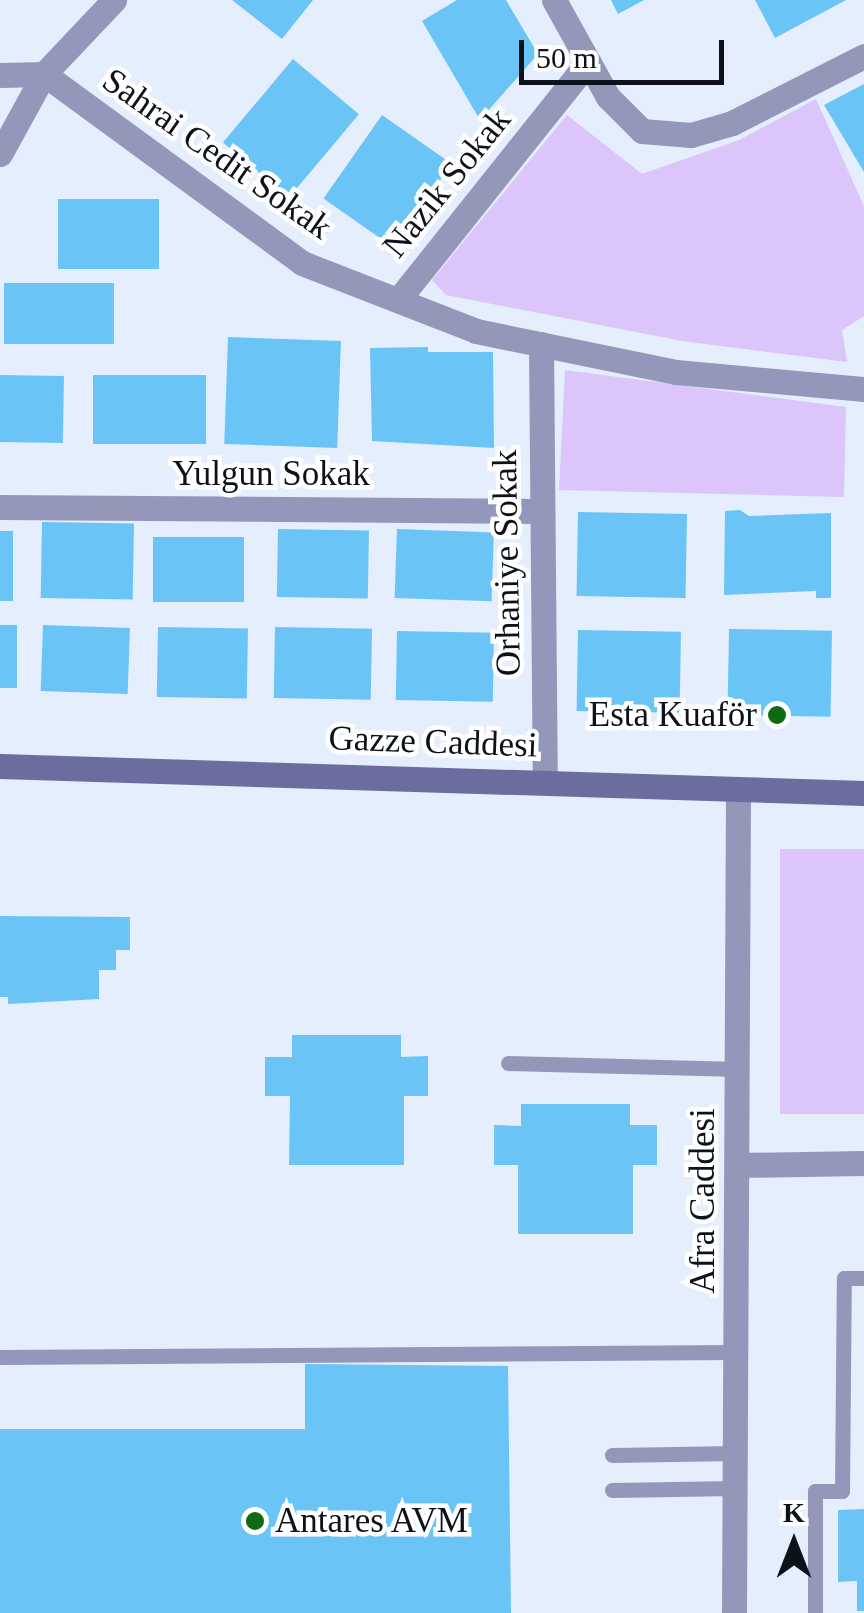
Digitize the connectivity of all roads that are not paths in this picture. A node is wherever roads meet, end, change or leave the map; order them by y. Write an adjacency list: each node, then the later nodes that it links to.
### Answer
1 (114, 0): 5 (street)
2 (554, 0): 4 (street)
3 (864, 56): 4 (street)
4 (588, 62): 8 (street, Nazik Sokak)
5 (44, 74): 6 (street); 7 (street); 8 (street, Sahrai Cedit Sokak)
6 (0, 75)
7 (0, 154)
8 (398, 300): 9 (street, Sahrai Cedit Sokak)
9 (541, 344): 10 (street, Sahrai Cedit Sokak); 12 (street, Orhaniye Sokak)
10 (864, 389)
11 (0, 507): 12 (street, Yulgun Sokak)
12 (541, 511): 14 (street, Orhaniye Sokak)
13 (0, 766): 14 (main road, Gazze Caddesi)
14 (545, 780): 15 (main road, Gazze Caddesi)
15 (738, 789): 16 (main road, Gazze Caddesi); 18 (street, Afra Caddesi)
16 (864, 793)
17 (508, 1064): 18 (lane)
18 (739, 1069): 20 (street, Afra Caddesi)
19 (864, 1163): 20 (street)
20 (739, 1165): 22 (street, Afra Caddesi)
21 (864, 1278): 29 (lane)
22 (738, 1352): 23 (lane); 24 (street, Afra Caddesi)
23 (0, 1358)
24 (736, 1454): 25 (lane); 26 (street, Afra Caddesi)
25 (612, 1455)
26 (736, 1488): 27 (lane); 28 (street, Afra Caddesi)
27 (612, 1490)
28 (734, 1613)
29 (815, 1613)

